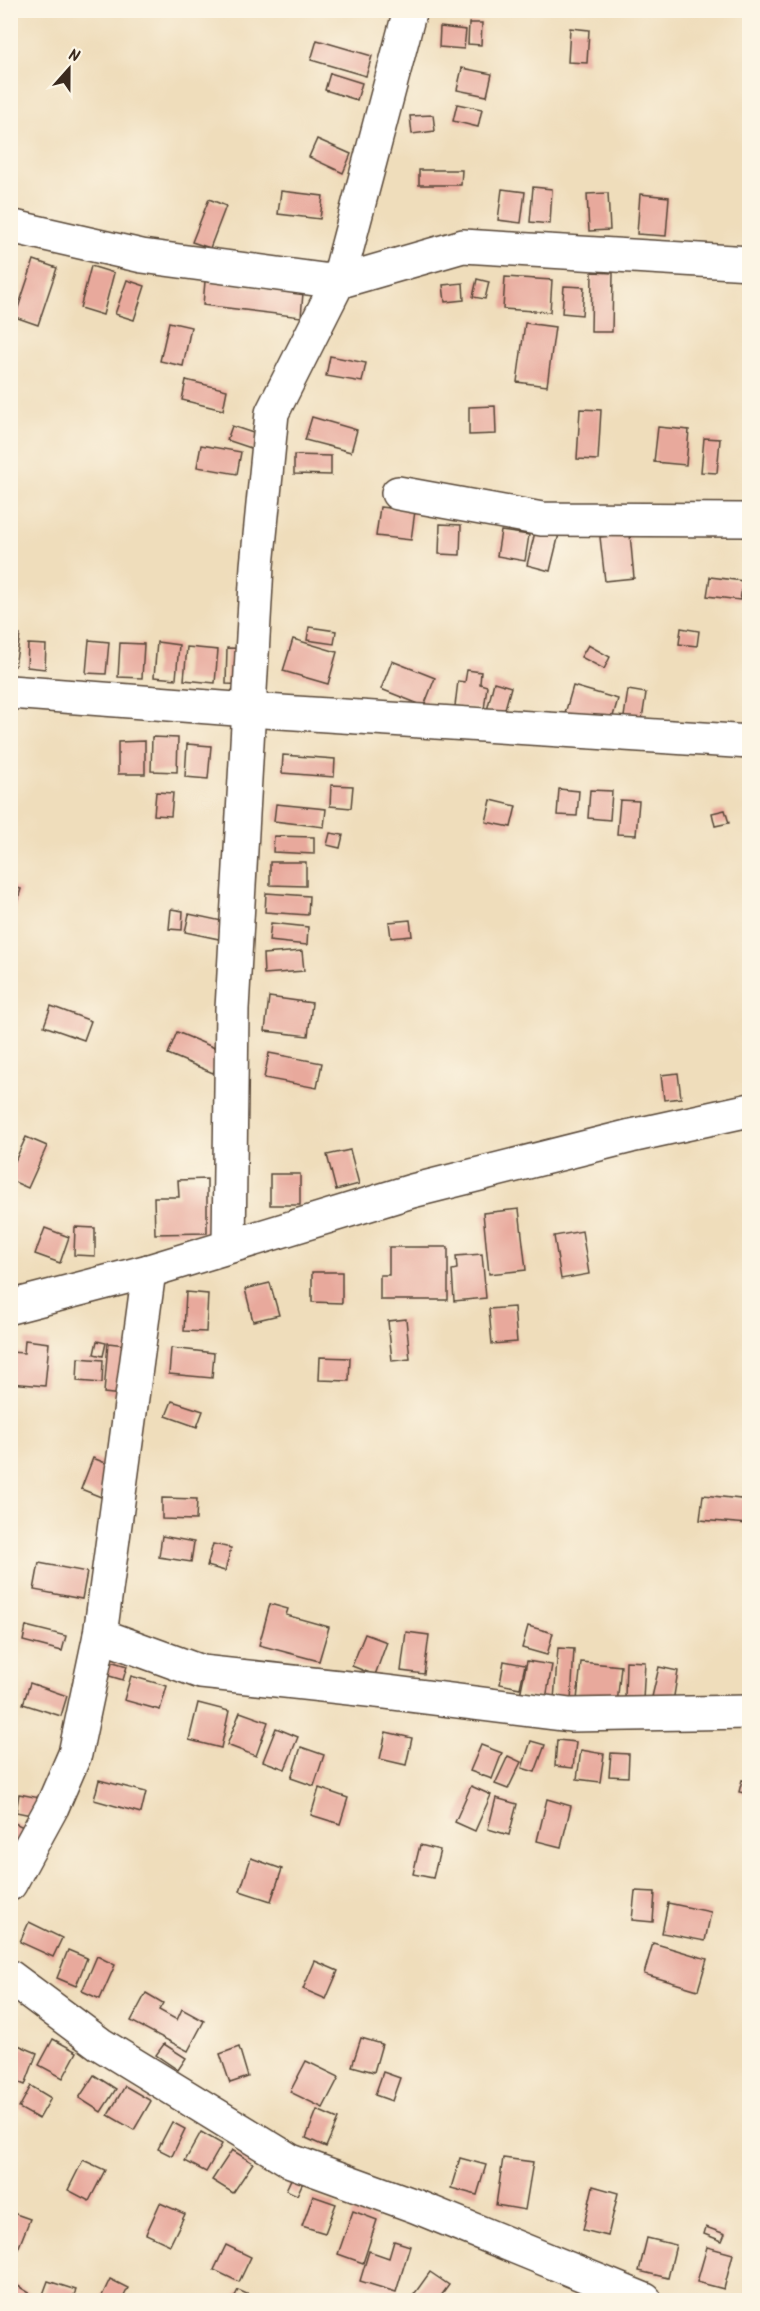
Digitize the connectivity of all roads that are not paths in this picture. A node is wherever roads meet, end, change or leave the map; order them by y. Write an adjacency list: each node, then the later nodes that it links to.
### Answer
1 (410, 10): 4 (street)
2 (10, 226): 4 (street)
3 (750, 263): 4 (street)
4 (338, 282): 8 (street)
5 (398, 493): 6 (street)
6 (750, 520)
7 (10, 692): 8 (street)
8 (249, 710): 9 (street); 11 (street)
9 (750, 742)
10 (750, 1110): 11 (street)
11 (229, 1246): 12 (street)
12 (149, 1270): 13 (street); 14 (street)
13 (10, 1307)
14 (100, 1635): 15 (street); 16 (street)
15 (750, 1712)
16 (10, 1884)
17 (10, 1977): 18 (street)
18 (645, 2301)

